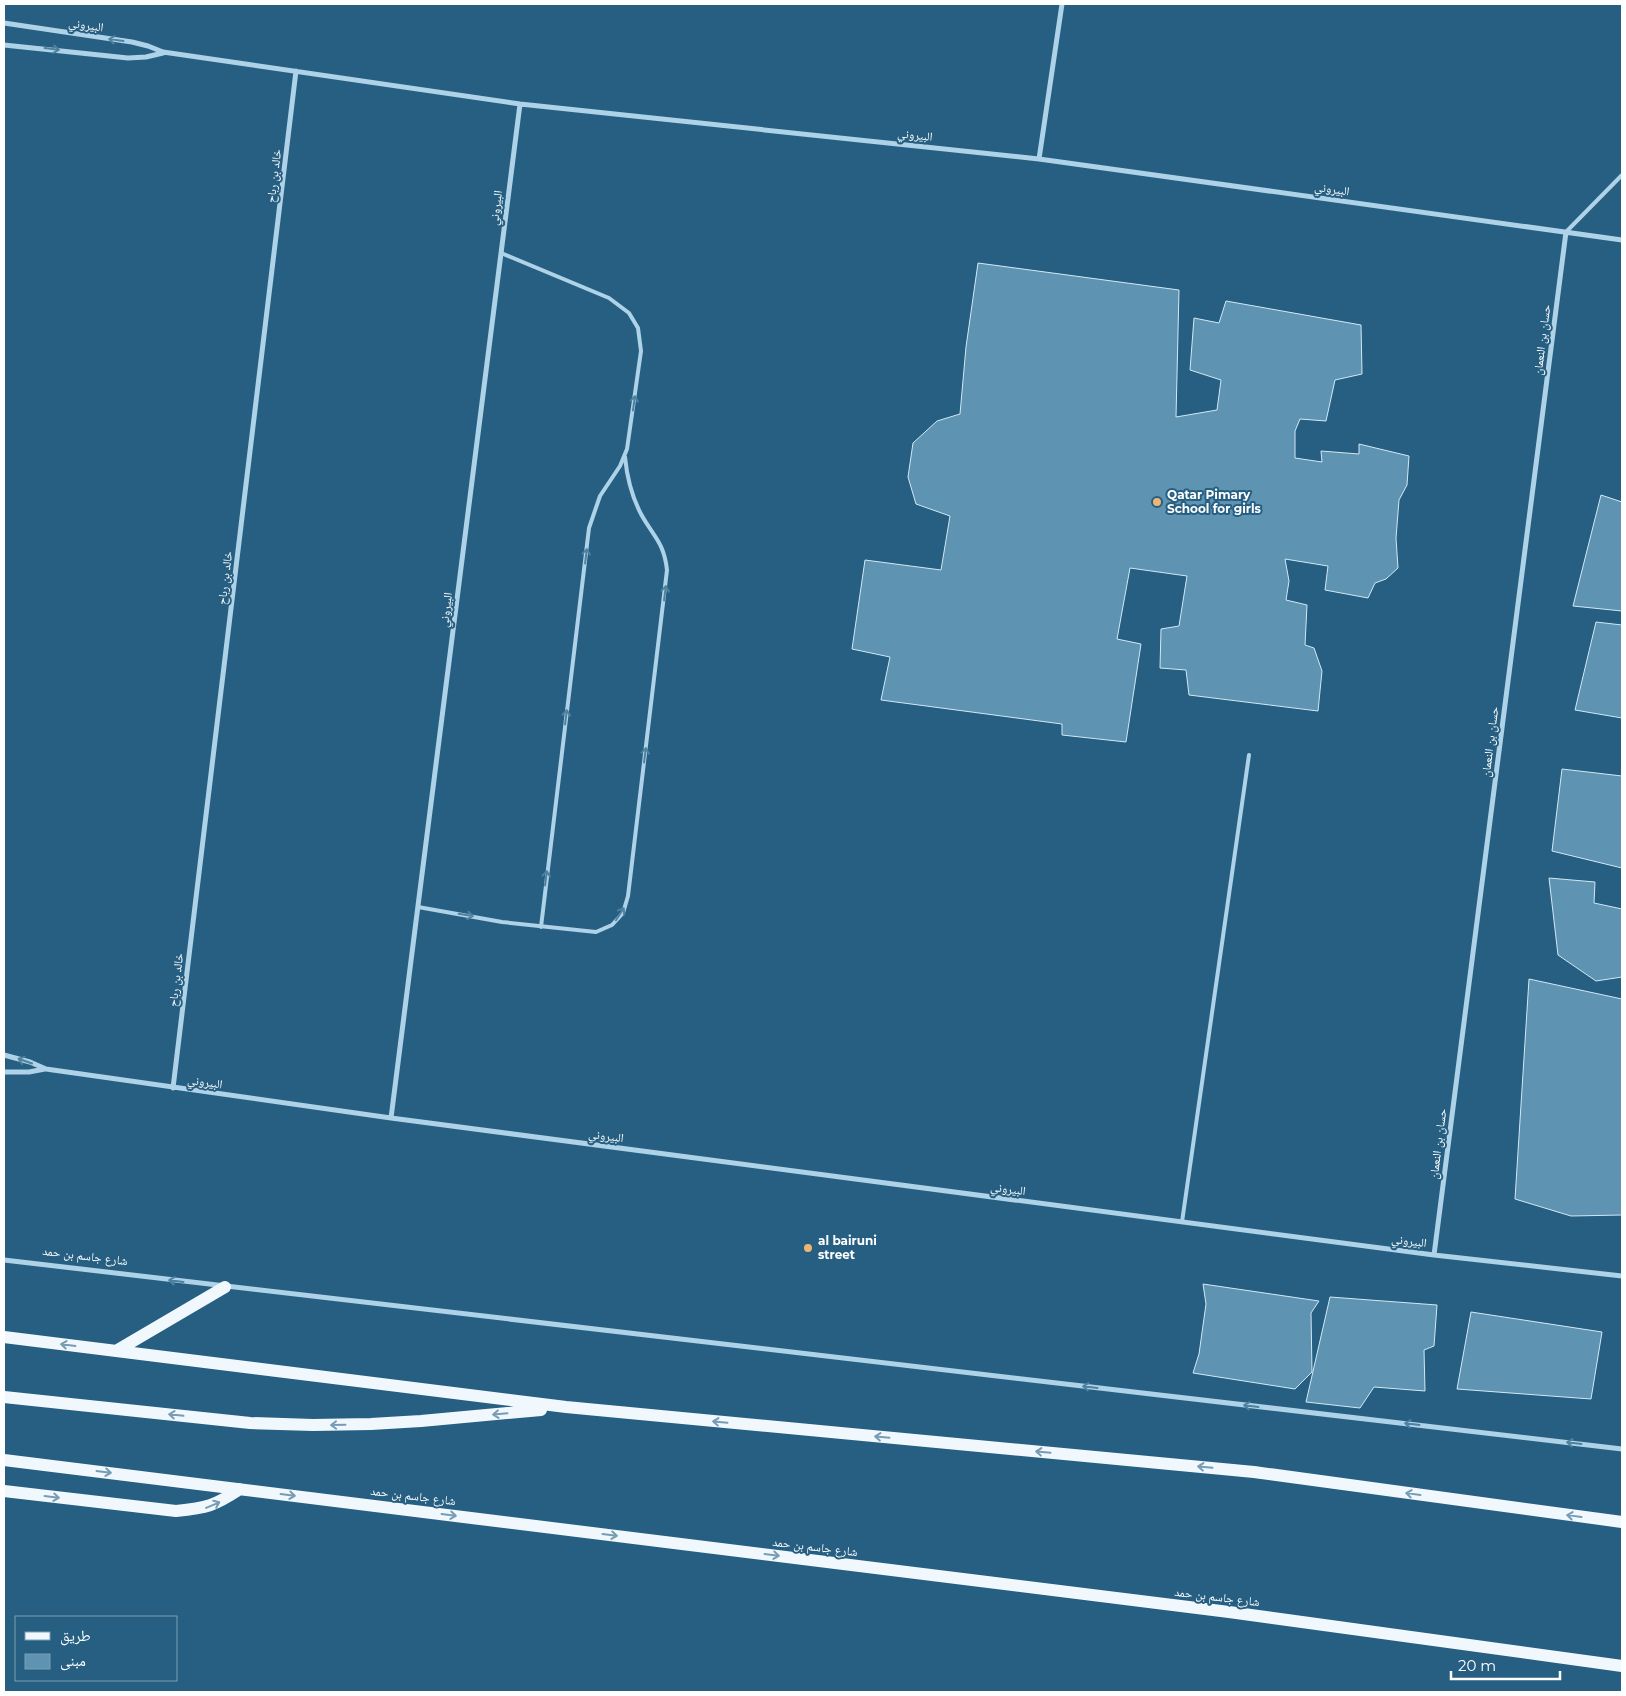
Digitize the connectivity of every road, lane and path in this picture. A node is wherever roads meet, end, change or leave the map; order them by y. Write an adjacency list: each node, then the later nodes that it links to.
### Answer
1 (1062, 4): 7 (street)
2 (4, 23): 4 (street, البيروني, one-way to 2)
3 (4, 45): 4 (street, البيروني, one-way to 4)
4 (163, 52): 5 (street, البيروني)
5 (296, 71): 6 (street, البيروني); 19 (street, خالد بن رباح)
6 (520, 104): 7 (street, البيروني); 11 (street, البيروني)
7 (1039, 159): 9 (street, البيروني)
8 (1622, 175): 9 (lane)
9 (1566, 232): 10 (street, البيروني); 22 (street, حسان بن النعمان)
10 (1622, 240)
11 (501, 254): 12 (lane, one-way to 11); 14 (street, البيروني)
12 (625, 457): 15 (lane, one-way to 12); 15 (lane, one-way to 12)
13 (1249, 756): 21 (lane)
14 (418, 907): 15 (lane, one-way to 15); 20 (street, البيروني)
15 (541, 926)
16 (4, 1055): 17 (street, البيروني, one-way to 16)
17 (46, 1069): 18 (street, البيروني); 19 (street, البيروني)
18 (4, 1072)
19 (173, 1088): 20 (street, البيروني)
20 (391, 1118): 21 (street, البيروني)
21 (1182, 1222): 22 (street, البيروني)
22 (1434, 1255): 24 (street, البيروني)
23 (4, 1260): 25 (street, شارع جاسم بن حمد, one-way to 23)
24 (1622, 1276)
25 (225, 1287): 27 (main road); 30 (street, شارع جاسم بن حمد, one-way to 25)
26 (4, 1337): 27 (main road, one-way to 26)
27 (116, 1351): 29 (main road)
28 (4, 1397): 29 (main road, one-way to 28)
29 (566, 1407): 34 (main road, one-way to 29)
30 (1622, 1448)
31 (4, 1460): 32 (main road, شارع جاسم بن حمد, one-way to 32)
32 (240, 1489): 33 (main road, one-way to 32); 35 (main road, شارع جاسم بن حمد, one-way to 35)
33 (4, 1491)
34 (1622, 1522)
35 (1622, 1666)

